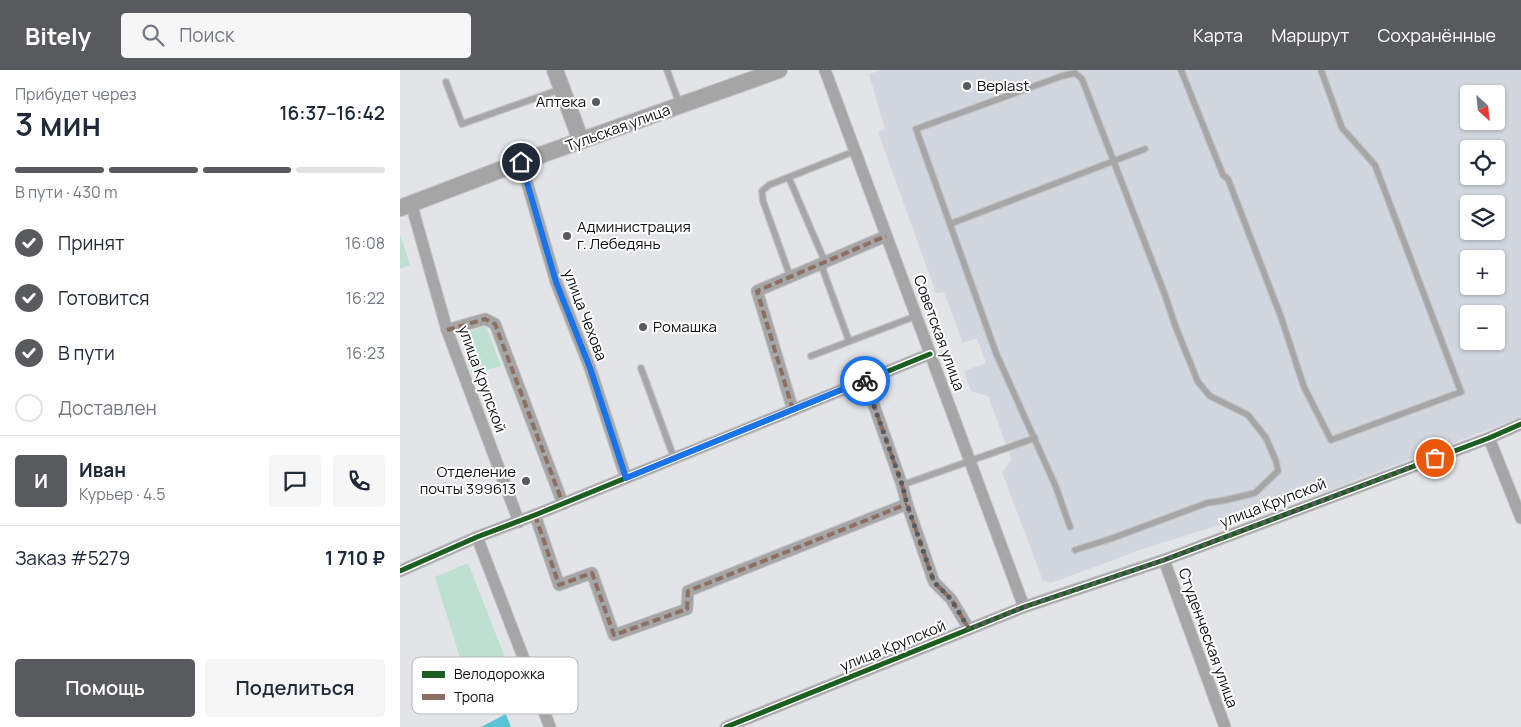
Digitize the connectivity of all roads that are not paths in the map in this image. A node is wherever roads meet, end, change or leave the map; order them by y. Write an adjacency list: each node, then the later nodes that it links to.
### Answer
1 (555, 70): 8 (main road)
2 (667, 70): 9 (lane)
3 (780, 70): 9 (main road, Тульская улица)
4 (825, 70): 12 (street, Советская улица)
5 (1181, 70): 6 (lane)
6 (1321, 70)
7 (446, 82): 8 (lane)
8 (562, 88): 10 (main road)
9 (680, 106): 10 (main road, Тульская улица)
10 (581, 141): 14 (main road, Тульская улица)
11 (1144, 149): 13 (lane)
12 (855, 150): 15 (lane); 18 (street, Советская улица)
13 (1112, 160): 17 (lane); 17 (lane); 43 (lane)
14 (521, 162): 16 (main road, Тульская улица); 34 (street, улица Чехова)
15 (789, 178): 19 (lane); 20 (lane)
16 (406, 205): 22 (street, улица Крупской)
17 (950, 224): 30 (lane)
18 (886, 236): 19 (street); 21 (street, Советская улица)
19 (825, 262): 20 (street); 23 (lane)
20 (790, 276): 28 (street)
21 (916, 316): 23 (lane); 24 (street, Советская улица)
22 (448, 330): 36 (street); 40 (street, улица Крупской)
23 (849, 341): 25 (lane)
24 (930, 354): 27 (street); 33 (street, Советская улица)
25 (811, 356)
26 (641, 368): 32 (lane)
27 (865, 380): 28 (street); 35 (street)
28 (793, 410): 32 (street)
29 (1521, 424): 31 (street, улица Крупской)
30 (1035, 438): 33 (lane); 41 (lane)
31 (1490, 438): 39 (street); 44 (street, улица Крупской)
32 (674, 458): 34 (street)
33 (970, 460): 35 (lane); 46 (street, Советская улица)
34 (626, 478): 36 (street)
35 (902, 484): 37 (street)
36 (563, 504): 38 (street)
37 (907, 504): 38 (street); 47 (street)
38 (535, 515): 40 (street)
39 (1521, 518)
40 (519, 522): 42 (street)
41 (1070, 527)
42 (478, 537): 45 (street); 48 (street)
43 (1075, 550)
44 (1164, 560): 46 (street, улица Крупской); 52 (street, Студенческая улица)
45 (400, 571)
46 (1024, 607): 47 (street, улица Крупской)
47 (969, 629): 51 (street, улица Крупской)
48 (523, 657)
49 (545, 714): 50 (street)
50 (550, 727)
51 (726, 727)
52 (1225, 727)

